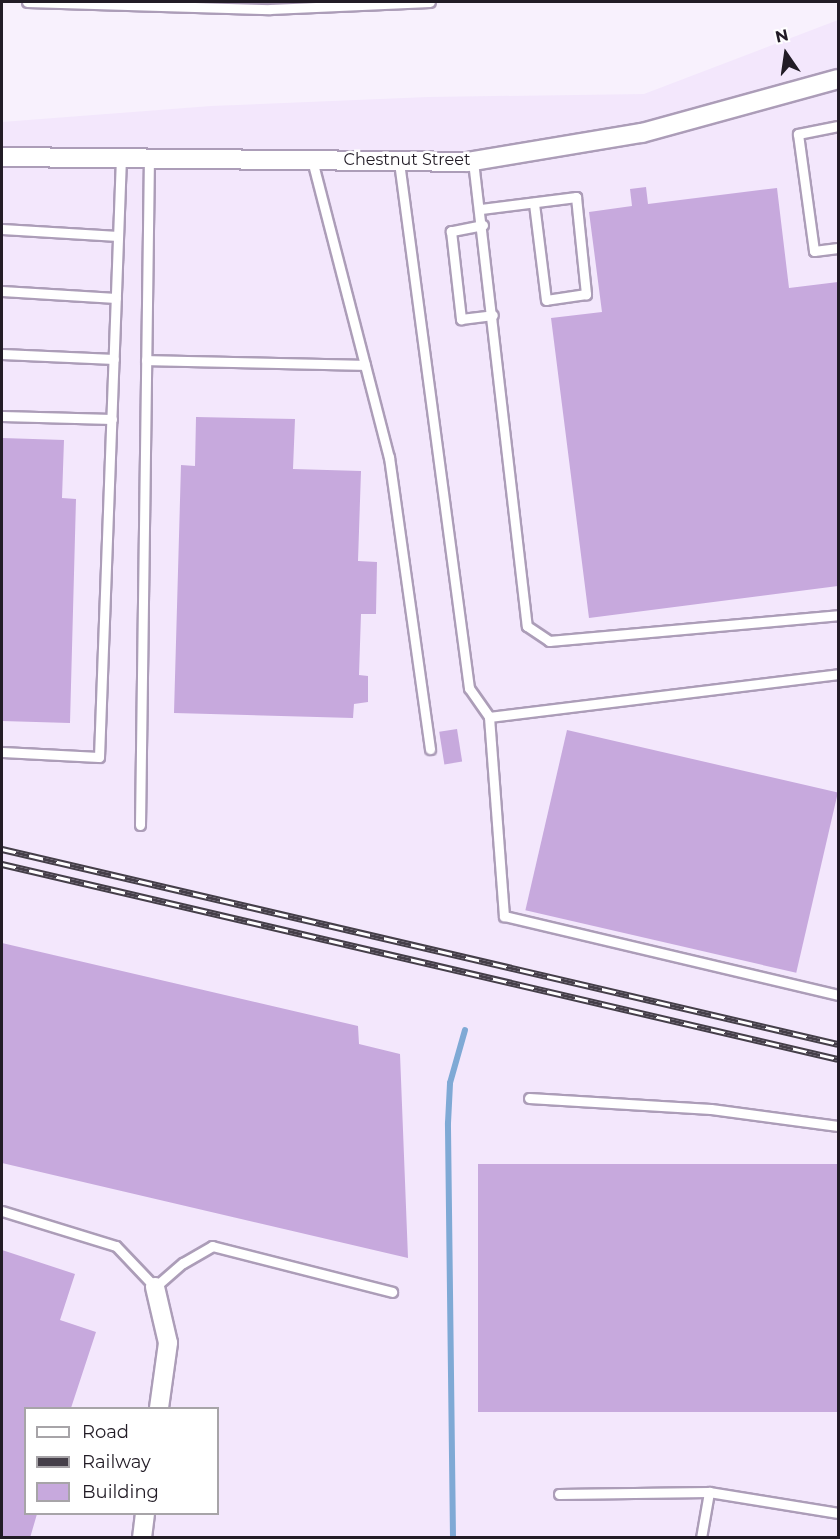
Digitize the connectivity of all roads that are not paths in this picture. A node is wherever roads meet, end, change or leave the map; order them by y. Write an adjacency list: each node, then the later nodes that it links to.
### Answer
1 (27, 2): 2 (lane)
2 (430, 2)
3 (838, 79): 9 (street, Chestnut Street)
4 (838, 126): 16 (lane)
5 (2, 157): 6 (street, Chestnut Street)
6 (121, 158): 7 (street, Chestnut Street); 15 (lane)
7 (149, 159): 8 (street, Chestnut Street); 22 (lane)
8 (312, 160): 10 (street, Chestnut Street); 23 (lane)
9 (473, 161): 10 (street, Chestnut Street); 12 (lane)
10 (399, 162): 28 (lane)
11 (534, 203): 11 (lane); 12 (lane)
12 (481, 209): 13 (lane)
13 (483, 225): 19 (lane); 19 (lane)
14 (2, 229): 15 (lane)
15 (118, 236): 18 (lane)
16 (838, 248)
17 (2, 291): 18 (lane)
18 (116, 298): 21 (lane)
19 (493, 315): 26 (lane)
20 (2, 354): 21 (lane)
21 (114, 359): 25 (lane)
22 (146, 360): 23 (lane); 31 (lane)
23 (365, 365): 29 (lane)
24 (2, 416): 25 (lane)
25 (112, 419): 30 (lane)
26 (838, 615)
27 (838, 674): 28 (lane)
28 (489, 717): 32 (lane)
29 (430, 748)
30 (2, 752)
31 (140, 825)
32 (838, 994)
33 (529, 1098): 34 (lane)
34 (838, 1126)
35 (2, 1210): 36 (lane)
36 (155, 1287): 37 (lane); 38 (street)
37 (392, 1292)
38 (159, 1407)
39 (709, 1492): 40 (lane); 41 (lane); 44 (lane)
40 (559, 1494)
41 (838, 1513)
42 (145, 1515): 43 (street)
43 (142, 1538)
44 (701, 1538)

